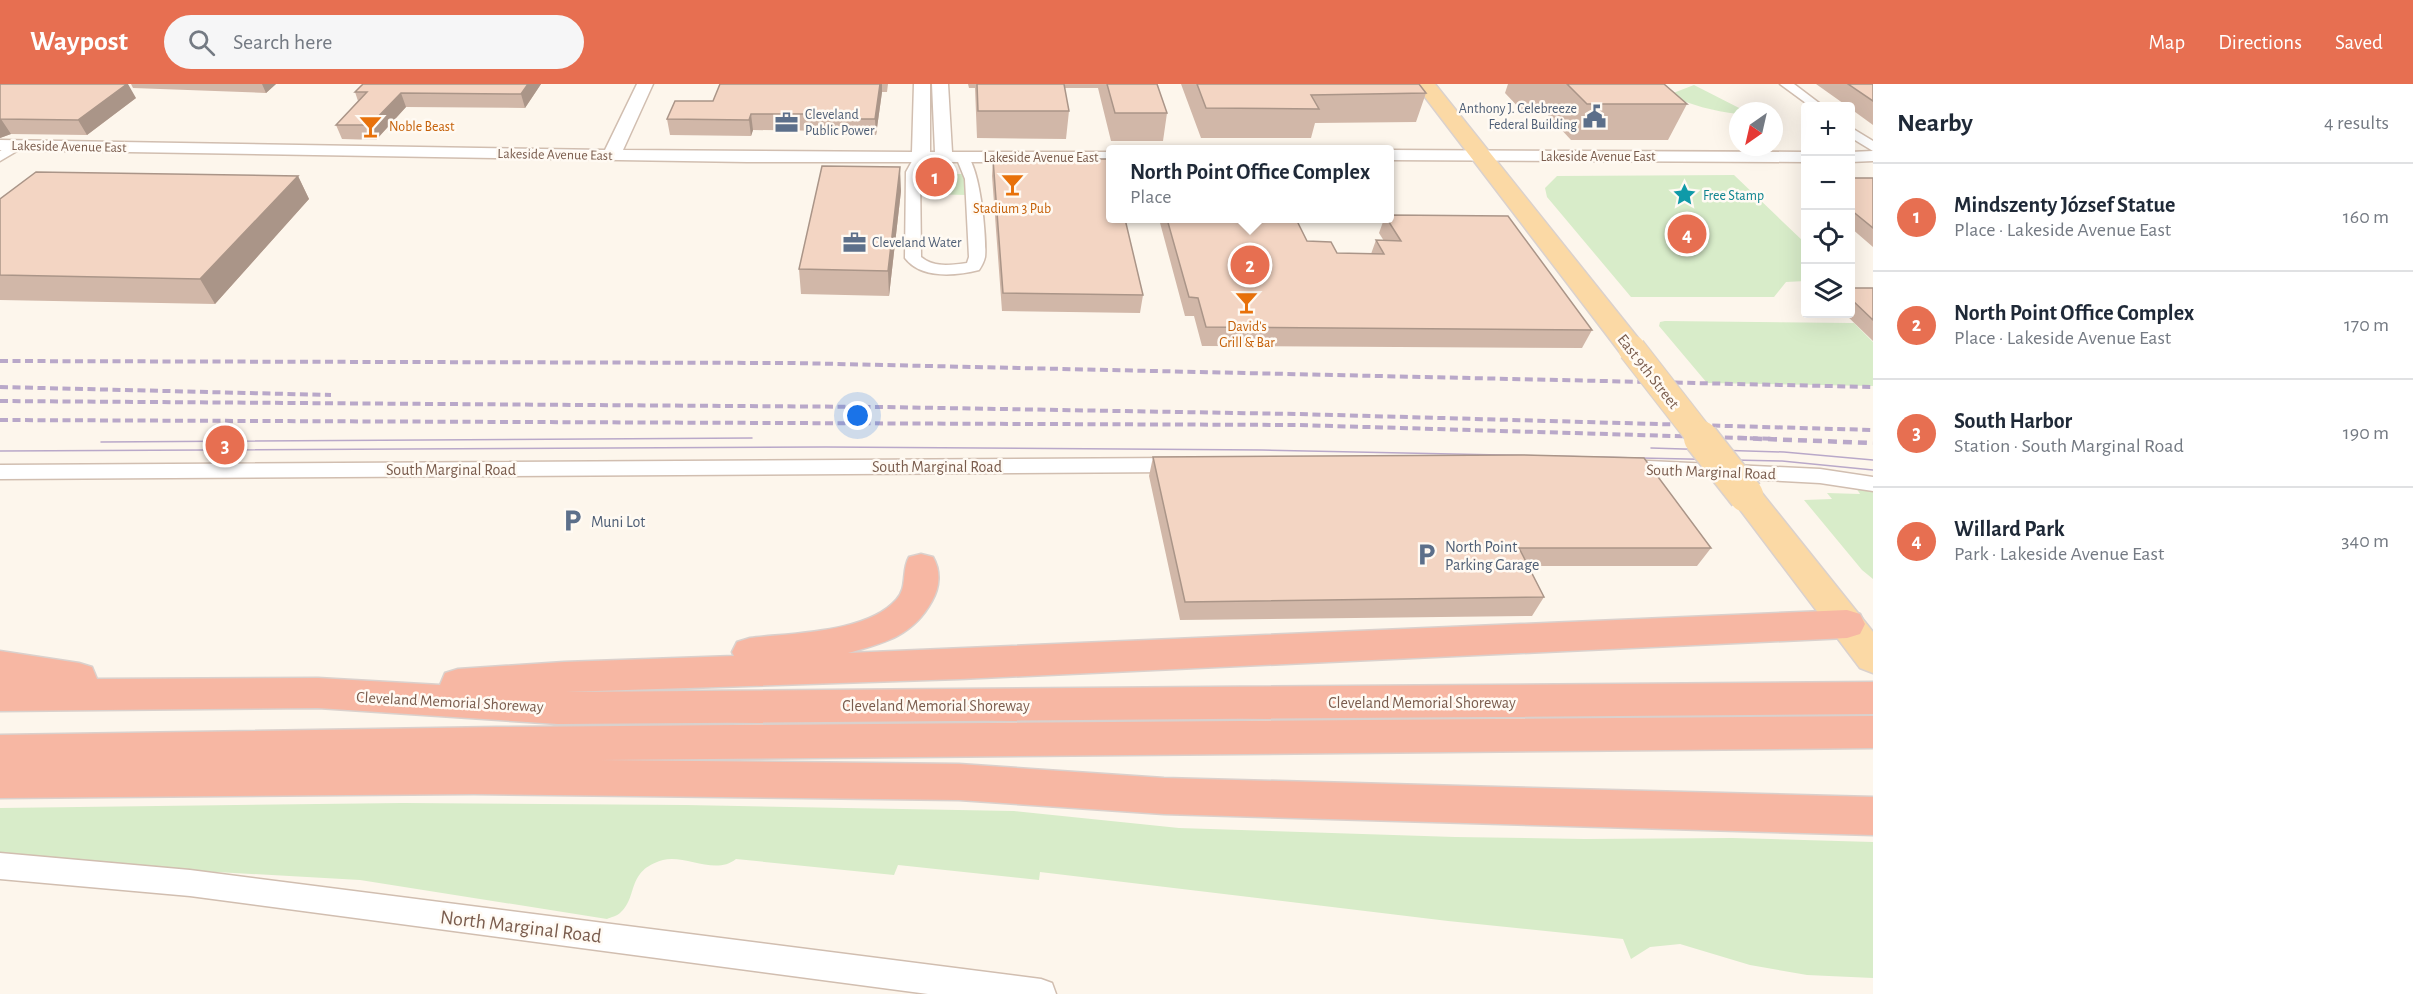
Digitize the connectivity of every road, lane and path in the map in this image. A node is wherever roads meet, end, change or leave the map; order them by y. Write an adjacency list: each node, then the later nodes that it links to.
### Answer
1 (645, 84): 10 (street)
2 (922, 84): 16 (street)
3 (940, 84): 17 (street)
4 (1425, 84): 12 (main road, East 9th Street)
5 (1786, 84): 6 (street)
6 (1811, 102)
7 (1855, 134): 9 (street)
8 (9, 145): 10 (street, Lakeside Avenue East); 15 (street)
9 (1873, 147)
10 (612, 154): 16 (street, Lakeside Avenue East)
11 (1394, 155): 12 (street, Lakeside Avenue East)
12 (1480, 155): 13 (street, Lakeside Avenue East); 26 (main road, East 9th Street, bridge)
13 (1801, 156)
14 (1873, 156): 20 (street)
15 (0, 157)
16 (921, 157): 17 (street, Lakeside Avenue East); 18 (street)
17 (944, 157): 18 (street, Lakeside Avenue East)
18 (963, 157): 19 (street, Lakeside Avenue East)
19 (1106, 157)
20 (1855, 157)
21 (1201, 465): 23 (street, South Marginal Road)
22 (1605, 466): 24 (street, South Marginal Road)
23 (0, 472)
24 (1873, 483)
25 (921, 566): 29 (highway)
26 (1860, 623): 27 (main road, East 9th Street); 29 (highway)
27 (1873, 658)
28 (0, 666): 31 (highway)
29 (564, 677): 30 (highway)
30 (318, 693): 31 (highway, Cleveland Memorial Shoreway); 33 (highway, Cleveland Memorial Shoreway)
31 (176, 694): 32 (highway, Cleveland Memorial Shoreway)
32 (0, 695)
33 (1873, 698)
34 (1873, 732): 35 (highway, Cleveland Memorial Shoreway)
35 (0, 752)
36 (0, 780): 37 (highway)
37 (1873, 816)
38 (0, 866): 39 (street, North Marginal Road)
39 (1041, 994)

